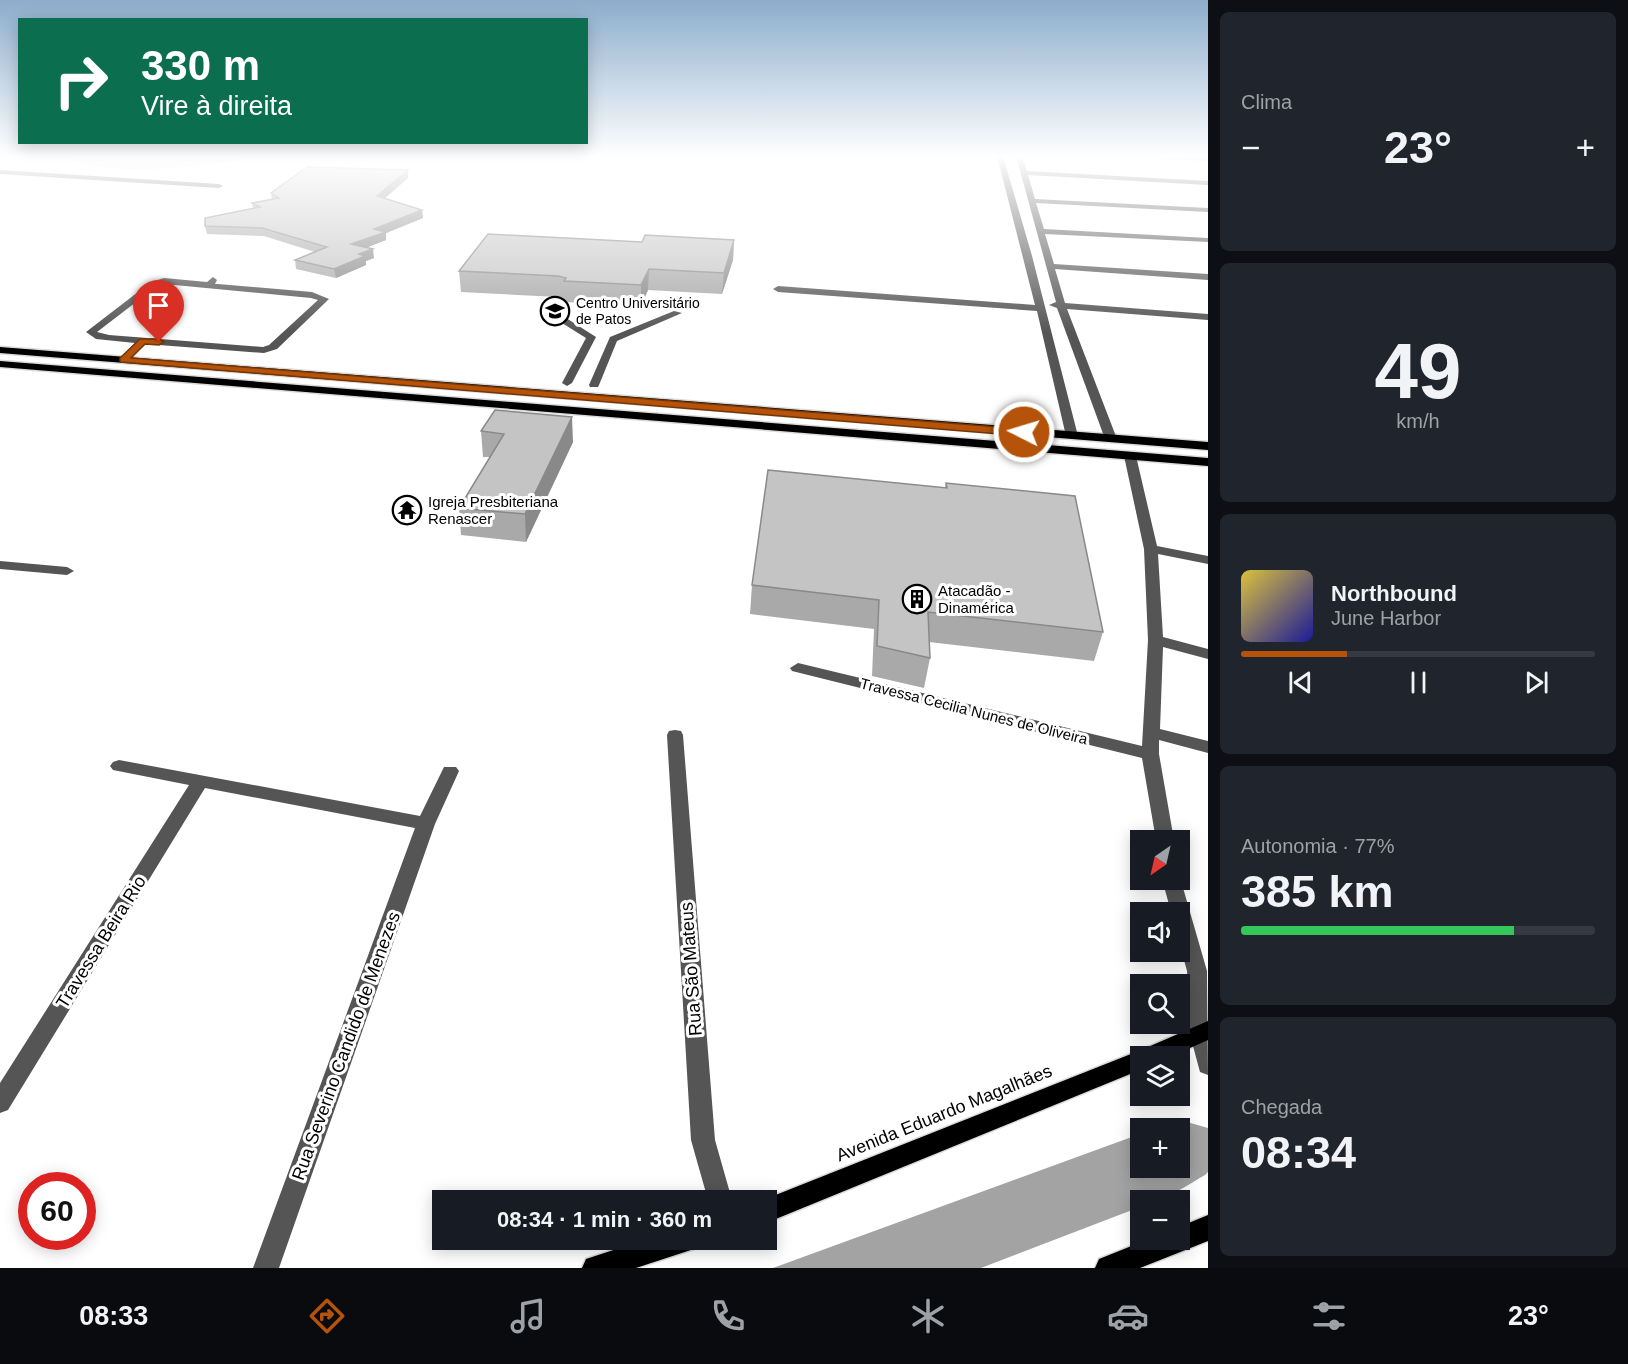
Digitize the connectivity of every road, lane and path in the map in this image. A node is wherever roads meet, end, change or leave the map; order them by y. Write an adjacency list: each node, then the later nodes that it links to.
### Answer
1 (1017, 215): 5 (street)
2 (1036, 215): 3 (street)
3 (1039, 231): 4 (street); 6 (street)
4 (1208, 240)
5 (1028, 256): 6 (street); 11 (street)
6 (1048, 261): 7 (street); 10 (street)
7 (1208, 277)
8 (778, 289): 11 (street)
9 (557, 302): 18 (street)
10 (1061, 305): 11 (street); 13 (street); 21 (street)
11 (1040, 306): 20 (street)
12 (677, 313): 19 (street)
13 (1208, 317)
14 (143, 341): 14 (street); 16 (street)
15 (0, 350): 16 (main road)
16 (123, 360): 20 (main road)
17 (0, 364): 23 (main road)
18 (567, 382)
19 (594, 385)
20 (1072, 436): 21 (main road)
21 (1110, 439): 22 (main road)
22 (1208, 446)
23 (1130, 456): 24 (main road); 25 (street)
24 (1208, 462)
25 (1151, 549): 26 (street); 29 (street)
26 (1208, 560)
27 (0, 565): 28 (street)
28 (67, 571)
29 (1156, 640): 30 (street); 32 (street)
30 (1208, 654)
31 (798, 669): 35 (street, Travessa Cecilia Nunes de Oliveira)
32 (1151, 732): 34 (street); 35 (street)
33 (675, 735): 47 (street, Rua São Mateus)
34 (1208, 747)
35 (1150, 754): 40 (street)
36 (118, 766): 38 (street)
37 (450, 771): 39 (street, Rua Severino Candido de Menezes)
38 (201, 781): 39 (street); 46 (street, Travessa Beira Rio)
39 (426, 824): 51 (street, Rua Severino Candido de Menezes)
40 (1163, 830)
41 (1175, 890): 42 (street)
42 (1204, 1033): 43 (main road); 45 (street)
43 (1173, 1046)
44 (1130, 1064): 48 (main road, Avenida Eduardo Magalhães)
45 (1208, 1065)
46 (0, 1103)
47 (717, 1190)
48 (777, 1207)
49 (1208, 1228): 53 (main road)
50 (653, 1250): 52 (main road)
51 (266, 1268)
52 (595, 1268)
53 (1108, 1268)

